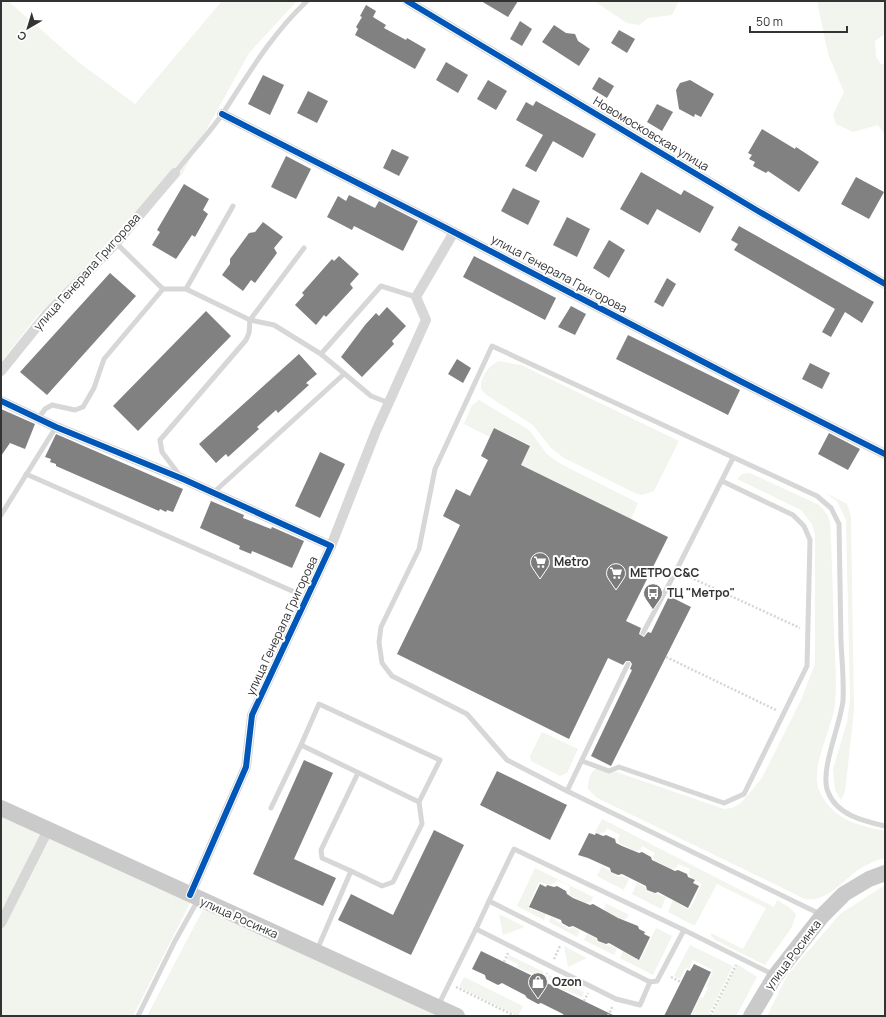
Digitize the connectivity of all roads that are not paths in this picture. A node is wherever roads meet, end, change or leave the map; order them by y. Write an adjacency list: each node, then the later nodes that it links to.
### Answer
1 (307, 1): 3 (lane)
2 (407, 1): 9 (street, Новомосковская улица)
3 (222, 114): 4 (lane); 6 (street, улица Генерала Григорова)
4 (175, 173): 7 (street, улица Генерала Григорова)
5 (233, 206): 11 (lane)
6 (454, 232): 12 (street); 21 (street, улица Генерала Григорова)
7 (116, 243): 10 (lane); 15 (street, улица Генерала Григорова)
8 (304, 248): 13 (lane)
9 (885, 284)
10 (163, 289): 11 (lane); 19 (lane)
11 (186, 289): 13 (lane)
12 (416, 296): 14 (lane); 18 (street, улица Генерала Григорова)
13 (250, 320): 14 (lane); 24 (lane)
14 (321, 354): 16 (lane)
15 (1, 371)
16 (344, 374): 18 (lane); 26 (lane)
17 (1, 401): 19 (street, улица Генерала Григорова)
18 (388, 404): 28 (street, улица Генерала Григорова)
19 (38, 419): 20 (street, улица Генерала Григорова)
20 (56, 427): 23 (lane); 24 (street, улица Генерала Григорова)
21 (885, 454)
22 (733, 458): 25 (lane); 35 (lane); 39 (lane)
23 (26, 474): 27 (lane); 29 (lane)
24 (183, 479): 26 (street, улица Генерала Григорова)
25 (722, 481): 30 (lane); 33 (lane)
26 (213, 493): 28 (street, улица Генерала Григорова)
27 (1, 515)
28 (331, 546): 29 (street, улица Генерала Григорова)
29 (306, 597): 43 (street, улица Генерала Григорова)
30 (642, 633)
31 (628, 664): 33 (lane)
32 (301, 745): 34 (lane); 36 (lane); 38 (lane)
33 (582, 761): 35 (lane)
34 (358, 773): 36 (lane); 41 (lane)
35 (567, 791): 45 (lane)
36 (419, 802): 41 (lane)
37 (1, 808): 40 (main road, улица Росинка)
38 (271, 808)
39 (885, 826)
40 (48, 830): 43 (main road, улица Росинка); 46 (street)
41 (351, 871): 49 (lane)
42 (885, 873): 45 (main road, улица Росинка)
43 (194, 897): 49 (main road, улица Росинка); 53 (lane)
44 (489, 901): 47 (lane); 48 (lane); 51 (lane)
45 (822, 916): 50 (main road, улица Росинка)
46 (1, 923)
47 (476, 929): 51 (lane); 52 (lane)
48 (684, 930): 50 (lane); 51 (lane)
49 (316, 952): 52 (main road, улица Росинка)
50 (775, 976): 55 (main road, улица Росинка)
51 (650, 982)
52 (438, 1007): 54 (main road, улица Росинка)
53 (138, 1016)
54 (457, 1016)
55 (751, 1016)

